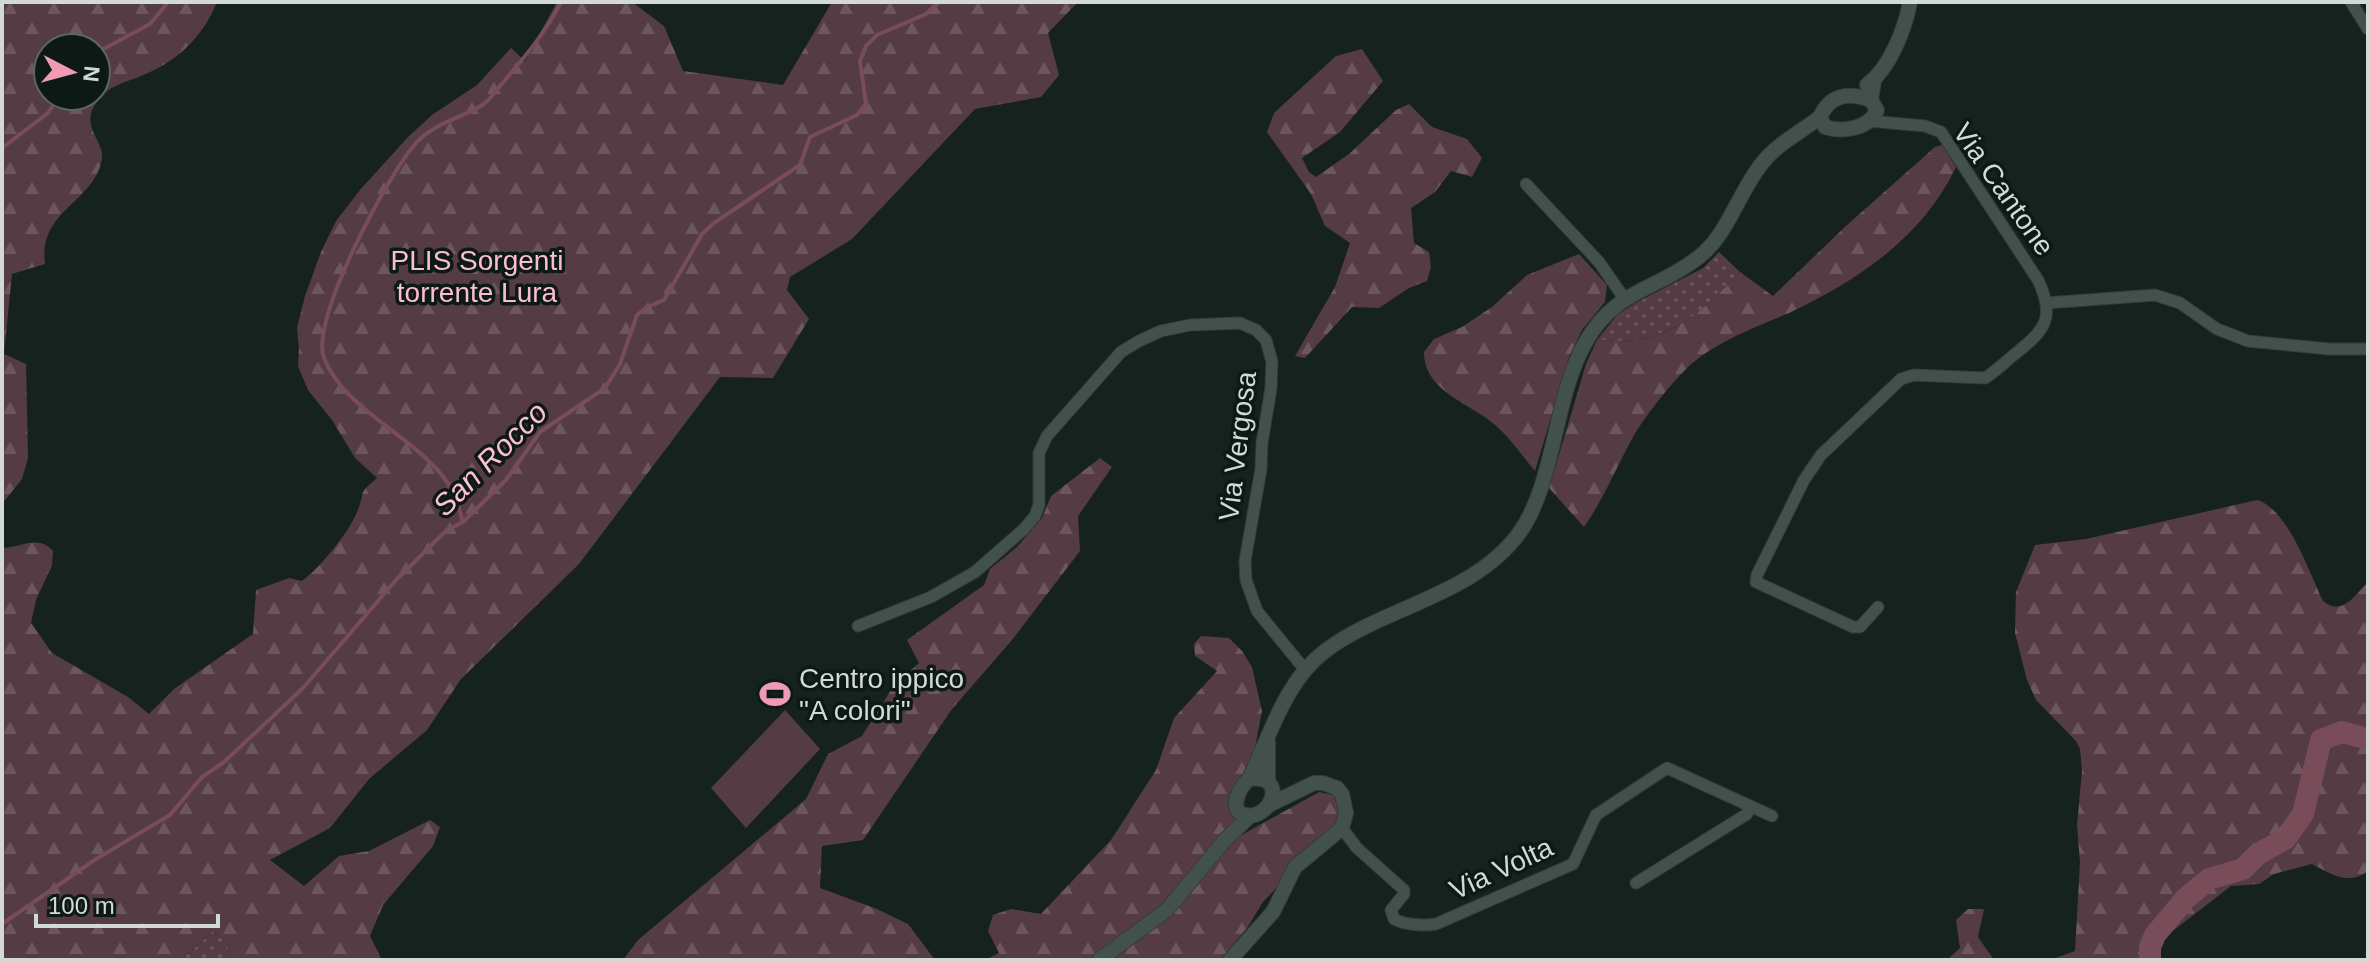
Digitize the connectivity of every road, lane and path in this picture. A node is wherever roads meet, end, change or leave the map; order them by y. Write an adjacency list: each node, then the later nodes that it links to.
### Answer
1 (1910, 2): 4 (street)
2 (2351, 2): 3 (street)
3 (2368, 29)
4 (1874, 80): 5 (street); 6 (street)
5 (1854, 95): 6 (street); 7 (street)
6 (1872, 110): 8 (street); 12 (street, Via Cantone)
7 (1820, 117): 8 (street); 9 (street)
8 (1832, 129): 9 (street)
9 (1794, 138): 11 (street)
10 (1526, 184): 11 (street)
11 (1624, 298): 16 (street)
12 (2046, 303): 13 (street); 14 (street, Via Cantone)
13 (2368, 349)
14 (1878, 607)
15 (858, 626): 16 (street, Via Vergosa)
16 (1306, 671): 17 (street)
17 (1268, 739): 18 (street); 19 (street)
18 (1249, 779): 19 (street); 23 (street)
19 (1270, 784): 20 (street); 21 (street)
20 (1290, 794): 21 (street); 25 (street)
21 (1269, 805): 23 (street)
22 (1750, 806): 24 (street, Via Volta); 25 (street, Via Volta); 26 (street)
23 (1243, 813): 27 (street)
24 (1772, 816)
25 (1342, 828): 28 (street)
26 (1636, 883)
27 (1099, 960)
28 (1230, 960)

